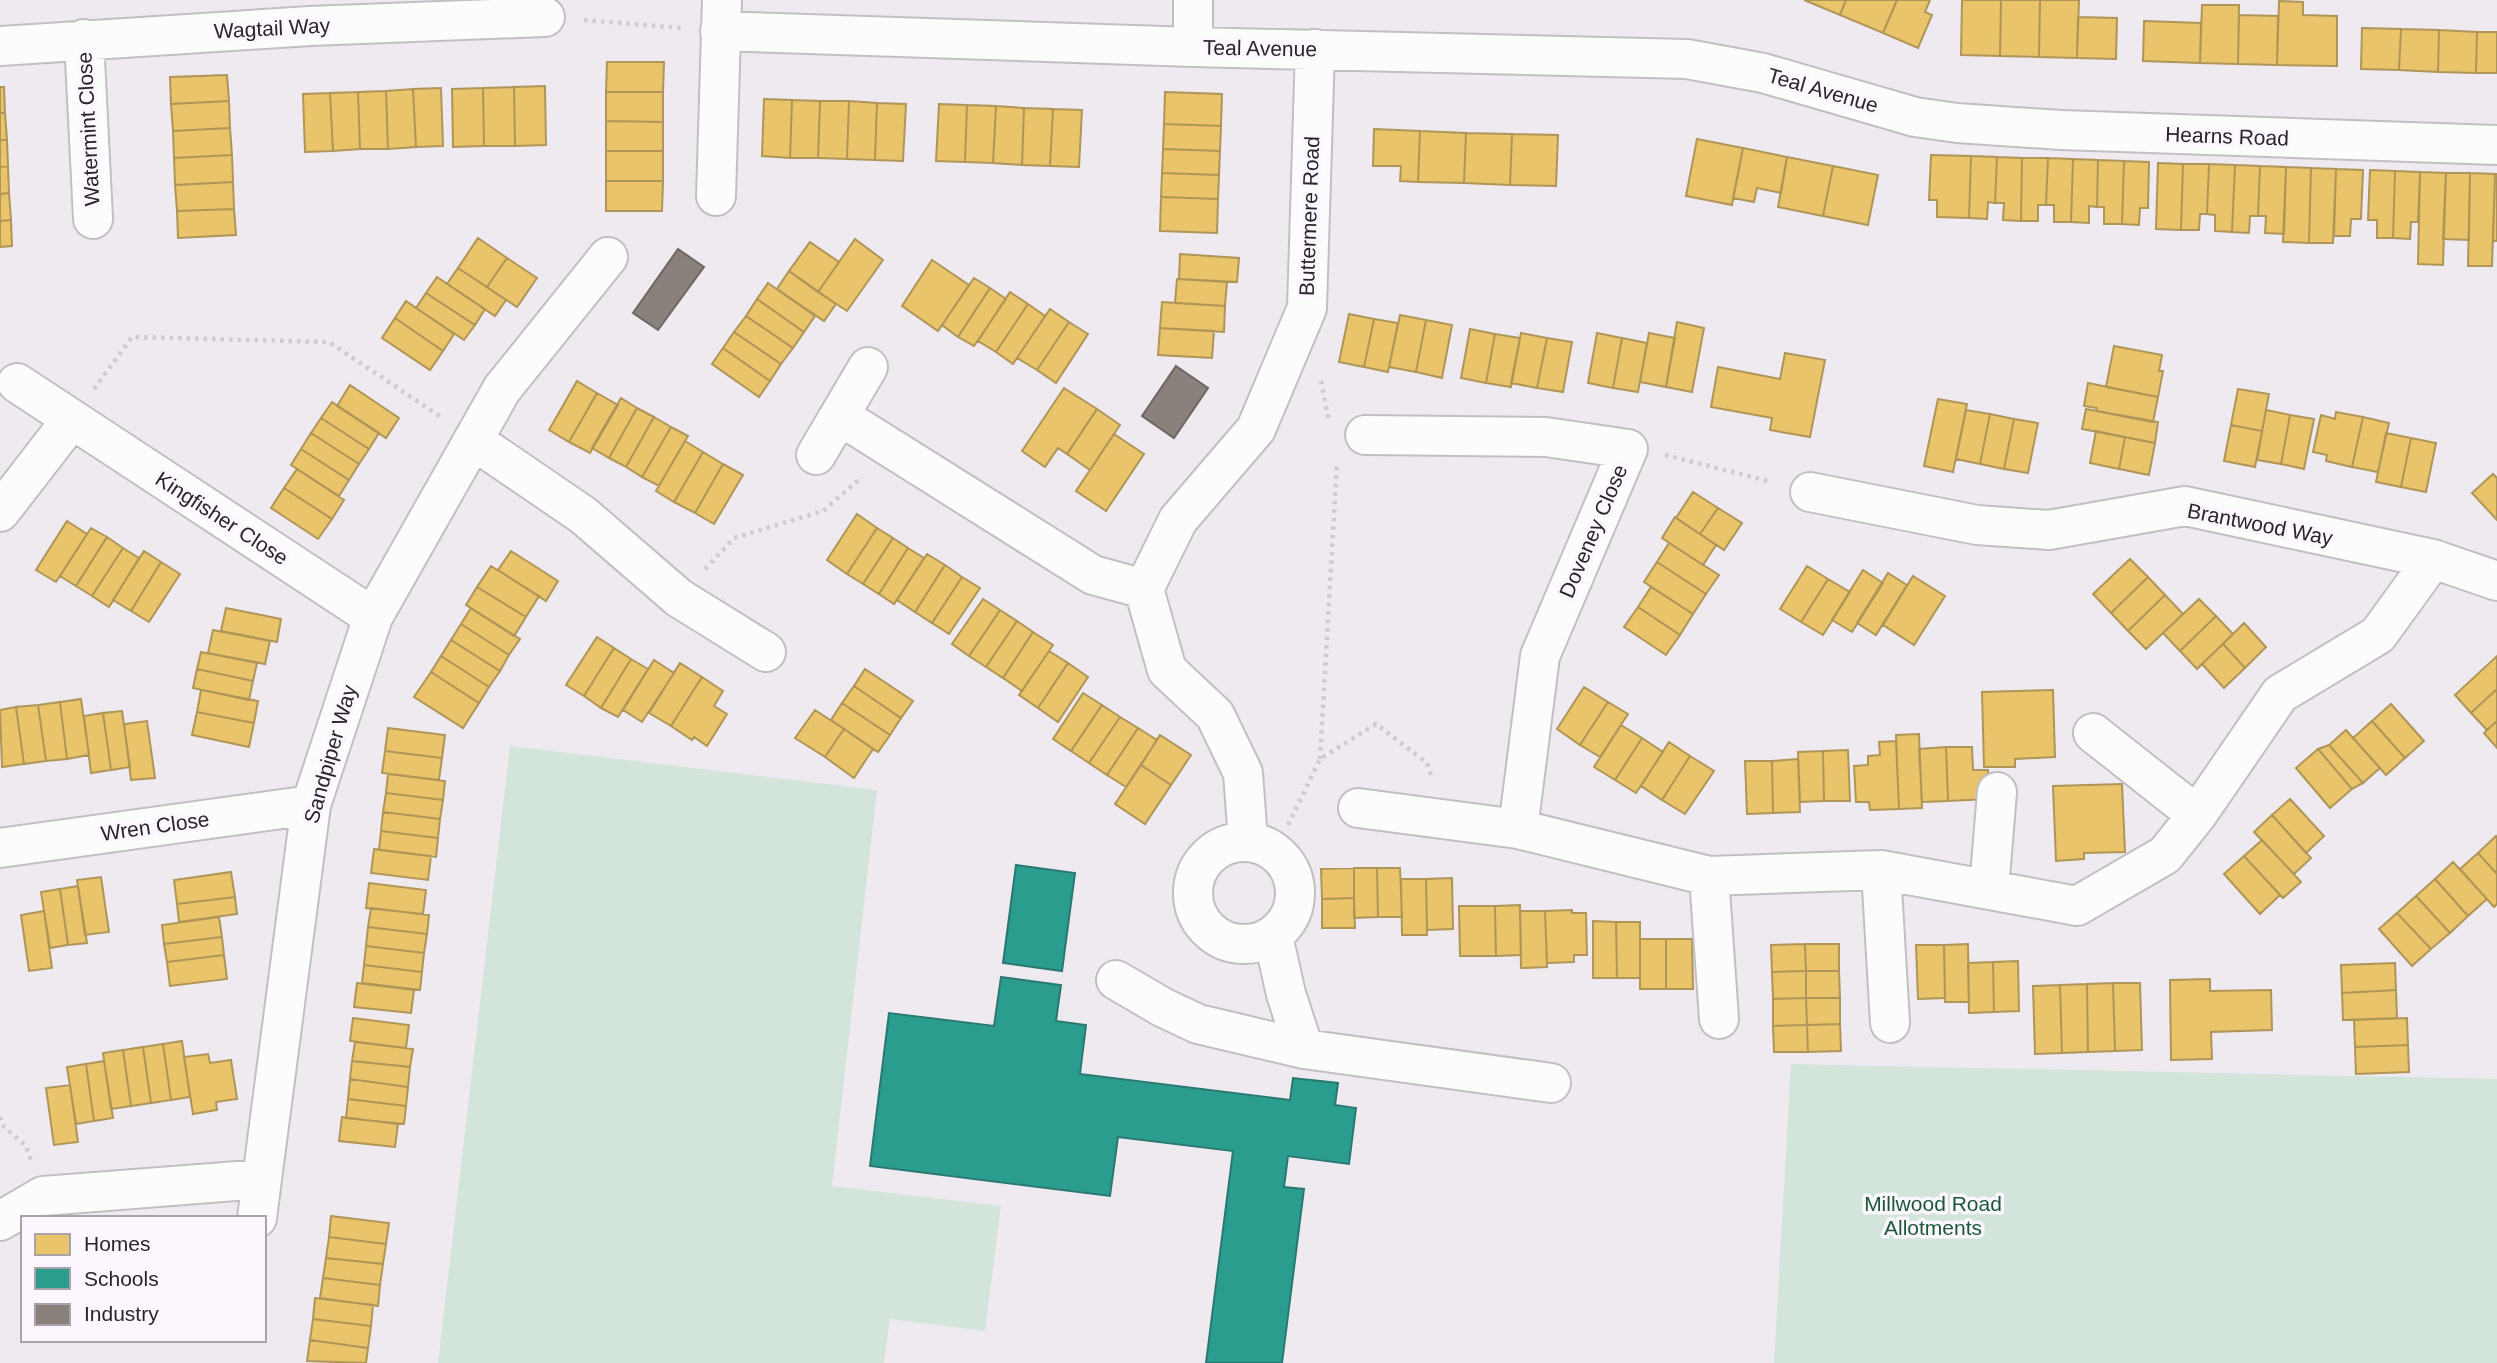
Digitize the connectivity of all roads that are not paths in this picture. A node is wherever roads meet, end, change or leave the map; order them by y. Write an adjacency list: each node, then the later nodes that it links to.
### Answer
1 (1194, 0): 7 (street)
2 (309, 13): 4 (street, Wagtail Way); 5 (street, Wagtail Way)
3 (721, 15): 7 (street, Teal Avenue); 11 (street)
4 (545, 17)
5 (84, 39): 6 (street, Wagtail Way); 12 (street, Watermint Close)
6 (0, 46)
7 (1193, 47): 8 (street, Teal Avenue)
8 (1315, 49): 9 (street, Teal Avenue); 25 (street, Buttermere Road)
9 (1956, 123): 10 (street, Hearns Road)
10 (2497, 145)
11 (716, 196)
12 (93, 219)
13 (608, 257): 19 (street, Sandpiper Way)
14 (868, 368): 16 (street)
15 (17, 383): 17 (street, Kingfisher Close)
16 (840, 416): 20 (street); 25 (street)
17 (72, 419): 22 (street); 26 (street, Kingfisher Close)
18 (1344, 439): 33 (street, Doveney Close)
19 (473, 440): 26 (street, Sandpiper Way); 27 (street)
20 (816, 455)
21 (1810, 492): 23 (street, Brantwood Way)
22 (0, 512)
23 (2433, 559): 24 (street, Brantwood Way); 32 (street)
24 (2497, 581)
25 (1144, 589): 34 (street)
26 (373, 617): 30 (street, Sandpiper Way)
27 (766, 652)
28 (2093, 733): 32 (street)
29 (1997, 792): 38 (street)
30 (311, 805): 35 (street, Wren Close); 45 (street, Sandpiper Way)
31 (1358, 808): 33 (street)
32 (2196, 815): 38 (street)
33 (1518, 829): 37 (street)
34 (1248, 841): 39 (street); 39 (street)
35 (0, 848)
36 (1881, 870): 37 (street); 38 (street); 42 (street)
37 (1709, 876): 41 (street)
38 (1989, 889)
39 (1273, 936): 43 (street)
40 (1116, 980): 43 (street)
41 (1719, 1019)
42 (1891, 1023)
43 (1304, 1049): 44 (street)
44 (1551, 1083)
45 (262, 1179): 46 (street, Sandpiper Way); 47 (street)
46 (257, 1216)
47 (0, 1221)

